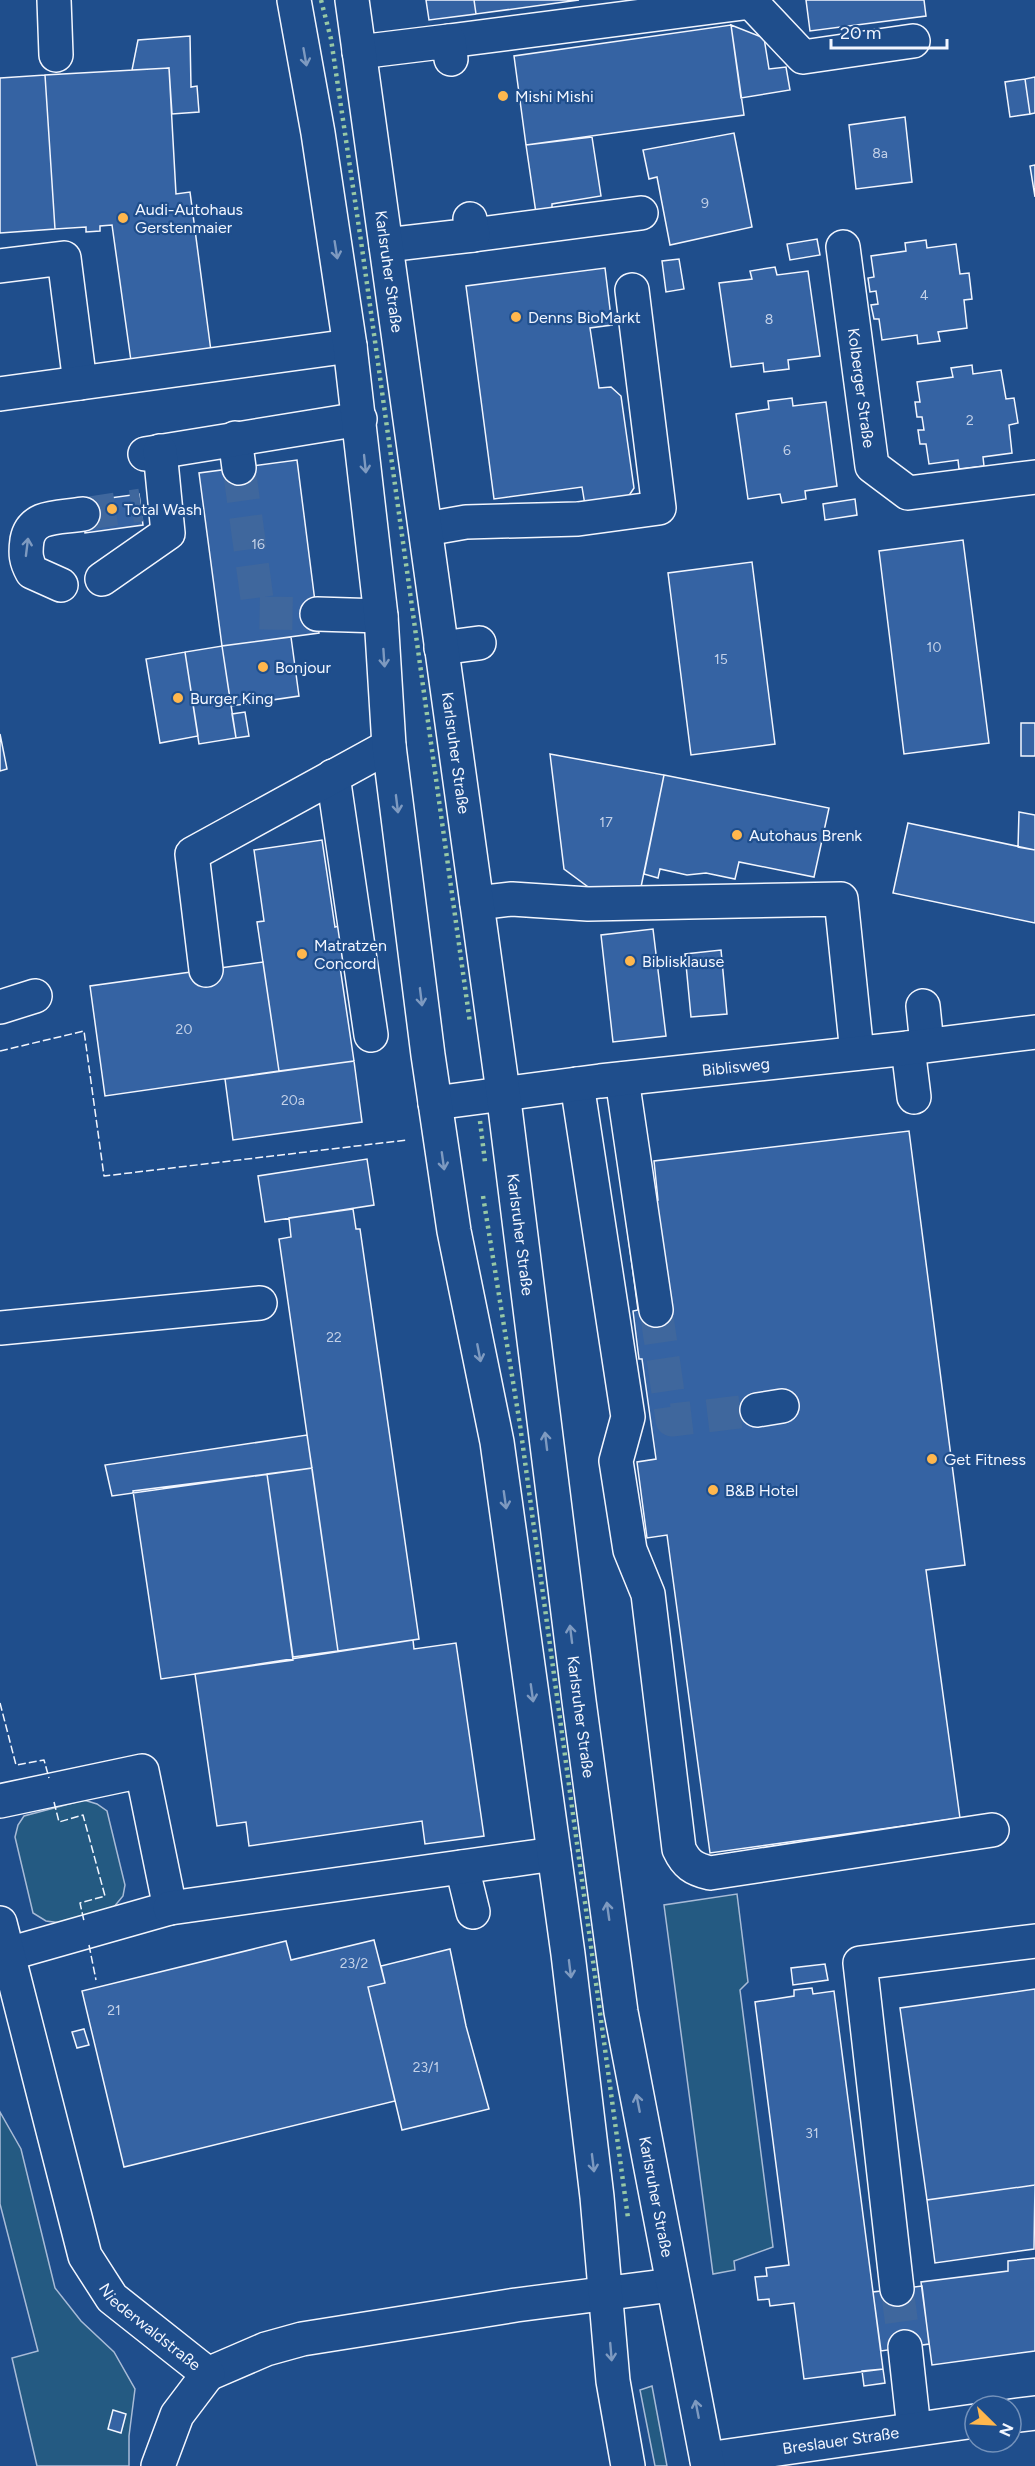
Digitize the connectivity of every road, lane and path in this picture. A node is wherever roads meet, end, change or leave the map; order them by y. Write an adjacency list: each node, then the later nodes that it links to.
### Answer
1 (54, 0): 6 (main road)
2 (294, 0): 12 (main road, one-way to 12)
3 (352, 0): 5 (main road, Karlsruher Straße)
4 (913, 40): 5 (main road)
5 (359, 52): 8 (main road, Karlsruher Straße)
6 (56, 55)
7 (641, 213): 8 (main road)
8 (386, 245): 18 (main road, Karlsruher Straße)
9 (843, 247): 16 (main road, Kolberger Straße)
10 (0, 266): 13 (main road)
11 (632, 290): 18 (main road)
12 (350, 346): 13 (main road); 15 (main road)
13 (80, 383): 14 (main road)
14 (0, 394)
15 (360, 419): 19 (main road); 22 (main road, one-way to 22)
16 (1035, 477)
17 (82, 514): 20 (main road, one-way to 17)
18 (426, 529): 24 (main road, Karlsruher Straße)
19 (102, 579)
20 (61, 585)
21 (317, 614): 22 (main road)
22 (381, 616): 25 (main road, one-way to 25)
23 (480, 643): 24 (main road)
24 (441, 648): 27 (main road, Karlsruher Straße)
25 (389, 746): 26 (main road); 40 (main road, one-way to 40)
26 (333, 776): 28 (main road); 33 (main road)
27 (477, 903): 35 (main road); 38 (main road, Karlsruher Straße)
28 (206, 970)
29 (35, 996): 31 (main road)
30 (923, 1006): 34 (main road)
31 (0, 1007)
32 (1035, 1032): 34 (main road, Biblisweg)
33 (371, 1035)
34 (917, 1047): 35 (main road, Biblisweg); 39 (main road)
35 (857, 1053): 36 (main road, Biblisweg)
36 (622, 1079): 37 (main road, Biblisweg); 42 (main road)
37 (577, 1084): 38 (main road, Biblisweg); 45 (main road)
38 (503, 1092): 40 (main road, Biblisweg); 53 (main road, Karlsruher Straße, one-way to 38)
39 (914, 1097)
40 (435, 1103): 46 (main road, one-way to 46)
41 (260, 1303): 43 (main road)
42 (656, 1310)
43 (0, 1328)
44 (0, 1800): 48 (main road)
45 (992, 1830)
46 (554, 1854): 47 (main road); 55 (main road, one-way to 55)
47 (462, 1867): 48 (main road); 49 (main road)
48 (170, 1908): 52 (main road)
49 (473, 1912)
50 (0, 1923): 52 (main road, Niederwaldstraße)
51 (1035, 1941): 54 (main road)
52 (8, 1954): 57 (main road, Niederwaldstraße)
53 (672, 2285): 55 (main road, Niederwaldstraße); 60 (main road, Karlsruher Straße, one-way to 53)
54 (897, 2289)
55 (606, 2293): 57 (main road, Niederwaldstraße); 62 (main road, one-way to 62)
56 (905, 2348): 59 (main road)
57 (208, 2374): 61 (main road)
58 (963, 2423): 59 (main road, Breslauer Straße)
59 (914, 2429): 60 (main road, Breslauer Straße)
60 (707, 2463)
61 (158, 2466)
62 (628, 2466)

